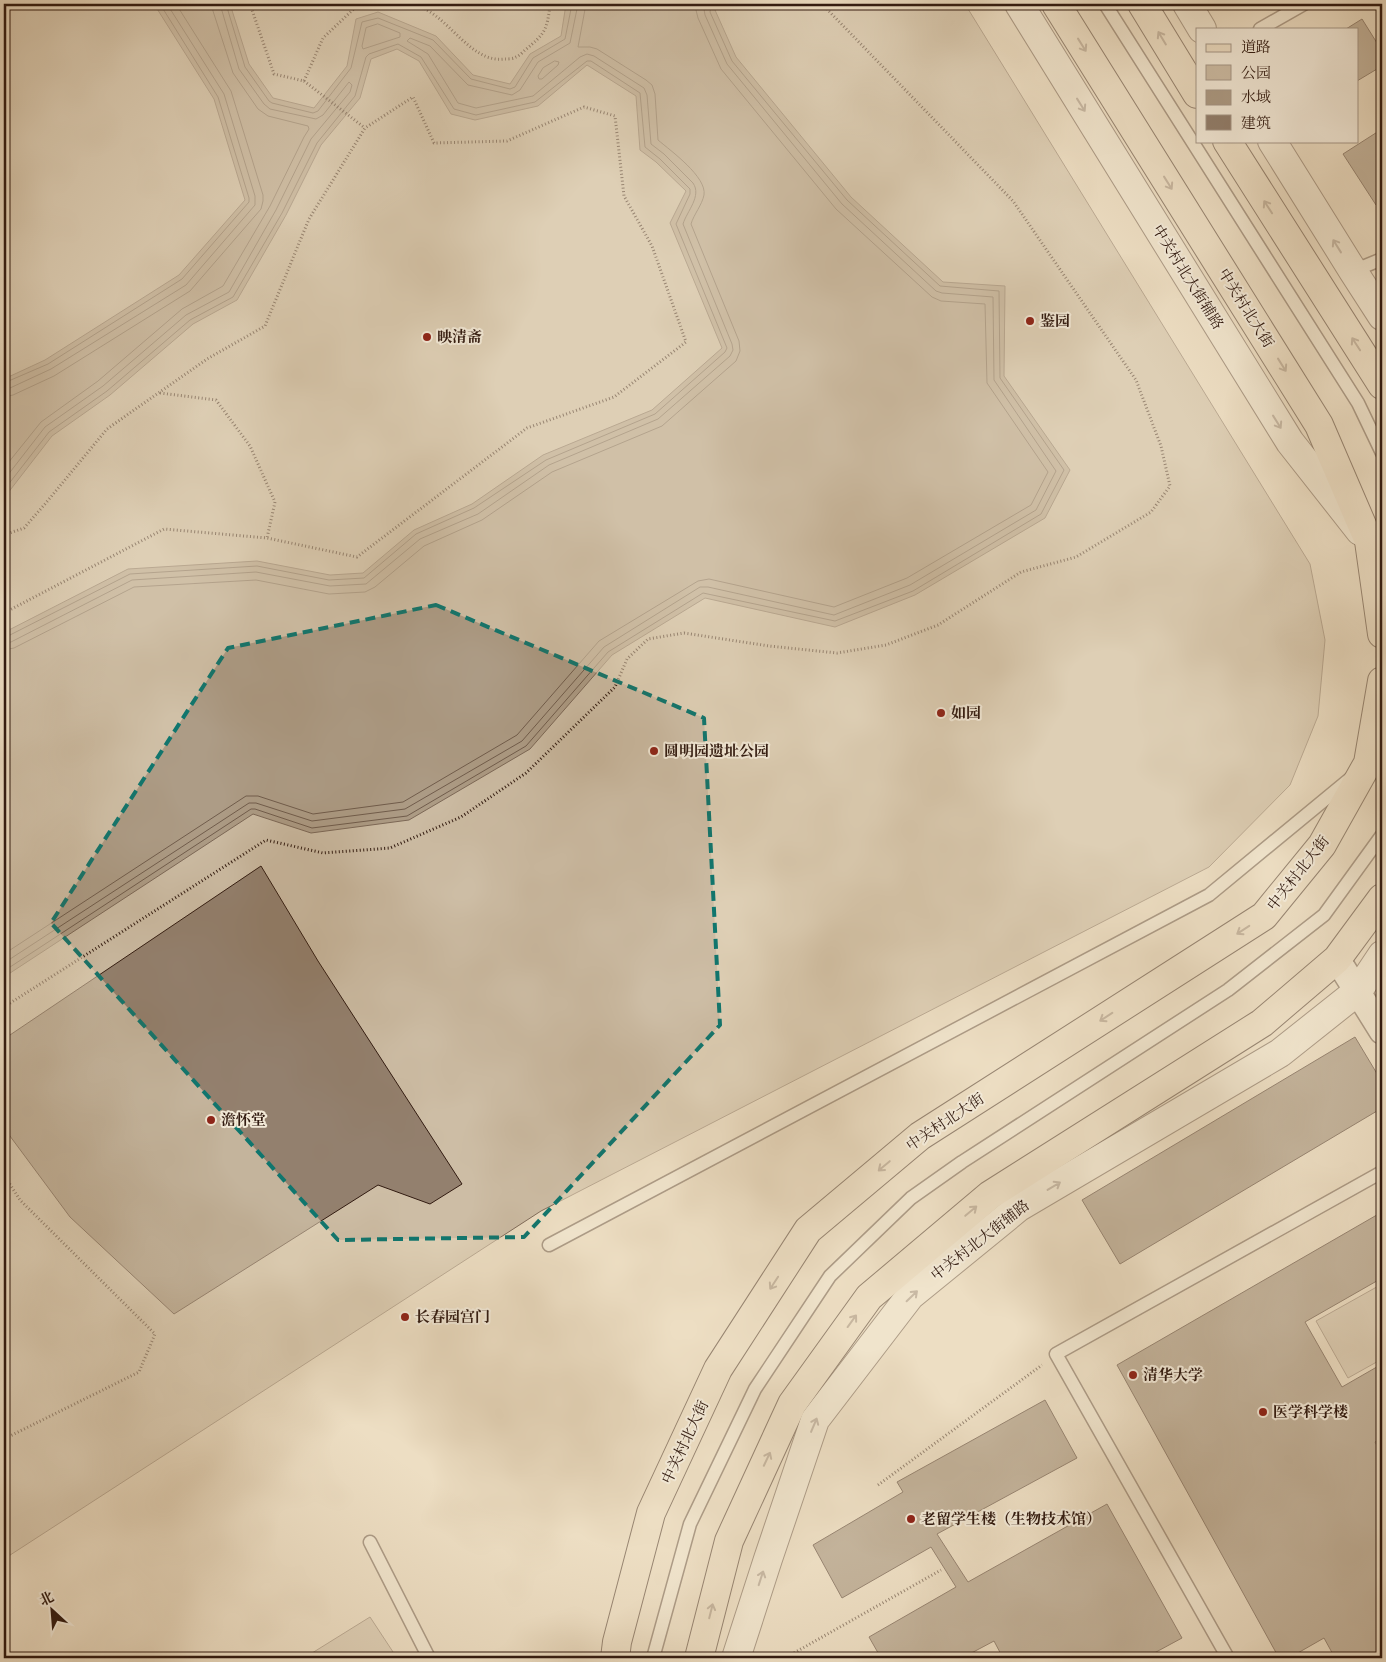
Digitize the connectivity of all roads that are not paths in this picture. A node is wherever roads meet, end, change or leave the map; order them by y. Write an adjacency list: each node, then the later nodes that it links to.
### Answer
1 (1019, 4): 17 (street, 中关村北大街辅路, one-way to 17)
2 (1056, 4): 17 (main road, 中关村北大街, one-way to 17)
3 (1104, 4): 16 (lane)
4 (1142, 4): 9 (main road, one-way to 4)
5 (1187, 4): 7 (street)
6 (1304, 4): 8 (lane)
7 (1201, 28)
8 (1262, 28)
9 (1193, 77)
10 (1228, 142): 15 (main road, one-way to 10)
11 (1273, 142): 13 (street, one-way to 11)
12 (1382, 259): 13 (lane)
13 (1352, 271): 14 (street)
14 (1382, 316)
15 (1382, 385)
16 (1382, 453)
17 (1369, 541): 18 (main road, 中关村北大街)
18 (1382, 634)
19 (1382, 681): 20 (main road, 中关村北大街)
20 (1368, 763): 28 (lane); 31 (main road, 中关村北大街, one-way to 31)
21 (1382, 835): 32 (lane)
22 (1382, 898): 24 (main road)
23 (1382, 955): 25 (street, 中关村北大街辅路)
24 (1337, 959): 25 (street); 33 (main road, one-way to 24)
25 (1358, 991): 26 (street); 34 (street, 中关村北大街辅路, one-way to 25)
26 (1382, 1031)
27 (1382, 1172): 35 (lane)
28 (549, 1245)
29 (370, 1542): 30 (lane)
30 (429, 1658)
31 (615, 1658)
32 (653, 1658)
33 (699, 1658)
34 (736, 1658)
35 (1228, 1658)

